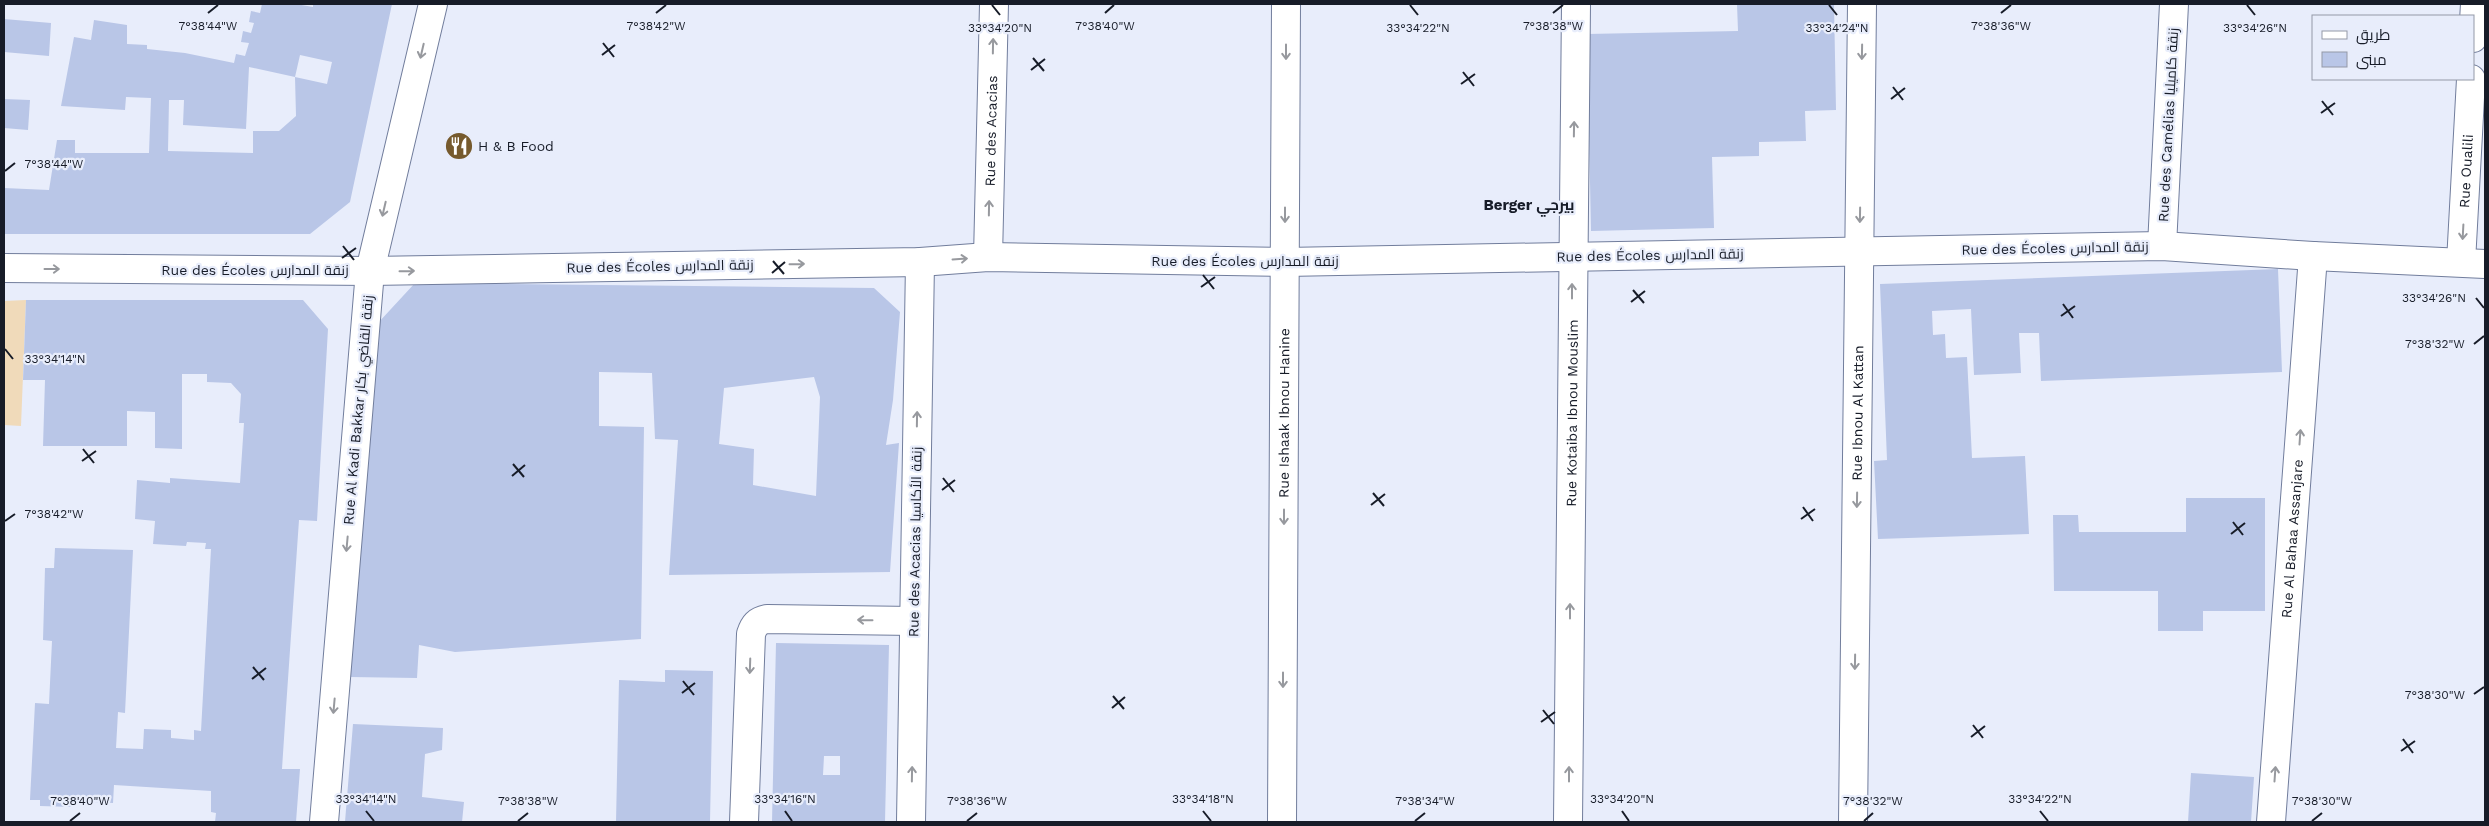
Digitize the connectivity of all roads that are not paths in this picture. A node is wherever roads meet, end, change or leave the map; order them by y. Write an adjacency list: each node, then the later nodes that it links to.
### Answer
1 (433, 4): 17 (street, Rue Al Kadi Bakkar زنقة القاضي بكار, one-way to 17)
2 (994, 4): 12 (street, Rue des Acacias, one-way to 2)
3 (1286, 4): 14 (street, Rue Ishaak Ibnou Hanine, one-way to 14)
4 (1576, 4): 10 (street, Rue Kotaiba Ibnou Mouslim, one-way to 4)
5 (1862, 4): 9 (street, Rue Ibnou Al Kattan, one-way to 9)
6 (2174, 4): 8 (street, Rue des Camélias زنقة كاميليا)
7 (2471, 80): 15 (street, Rue Oualili, one-way to 15)
8 (2162, 246): 9 (street, Rue des Écoles زنقة المدارس); 11 (street, Rue des Écoles زنقة المدارس)
9 (1860, 252): 10 (street, Rue des Écoles زنقة المدارس); 24 (street, Rue Ibnou Al Kattan, one-way to 24)
10 (1573, 256): 14 (street, Rue des Écoles زنقة المدارس); 23 (street, Rue Kotaiba Ibnou Mouslim, one-way to 10)
11 (2313, 256): 15 (street, Rue des Écoles زنقة المدارس); 25 (street, Rue Al Bahaa Assanjare, one-way to 11)
12 (988, 257): 13 (street, Rue des Écoles زنقة المدارس, one-way to 12); 14 (street, Rue des Écoles زنقة المدارس)
13 (920, 262): 17 (street, Rue des Écoles زنقة المدارس, one-way to 13); 18 (street, Rue des Acacias زنقة الأكاسيا, one-way to 13)
14 (1285, 262): 22 (street, Rue Ishaak Ibnou Hanine, one-way to 22)
15 (2473, 263)
16 (4, 268): 17 (street, Rue des Écoles زنقة المدارس, one-way to 17)
17 (370, 271): 19 (street, Rue Al Kadi Bakkar زنقة القاضي بكار, one-way to 19)
18 (914, 621): 20 (street, one-way to 20); 21 (street, Rue des Acacias زنقة الأكاسيا, one-way to 18)
19 (324, 822)
20 (744, 822)
21 (911, 822)
22 (1282, 822)
23 (1568, 822)
24 (1853, 822)
25 (2271, 822)

